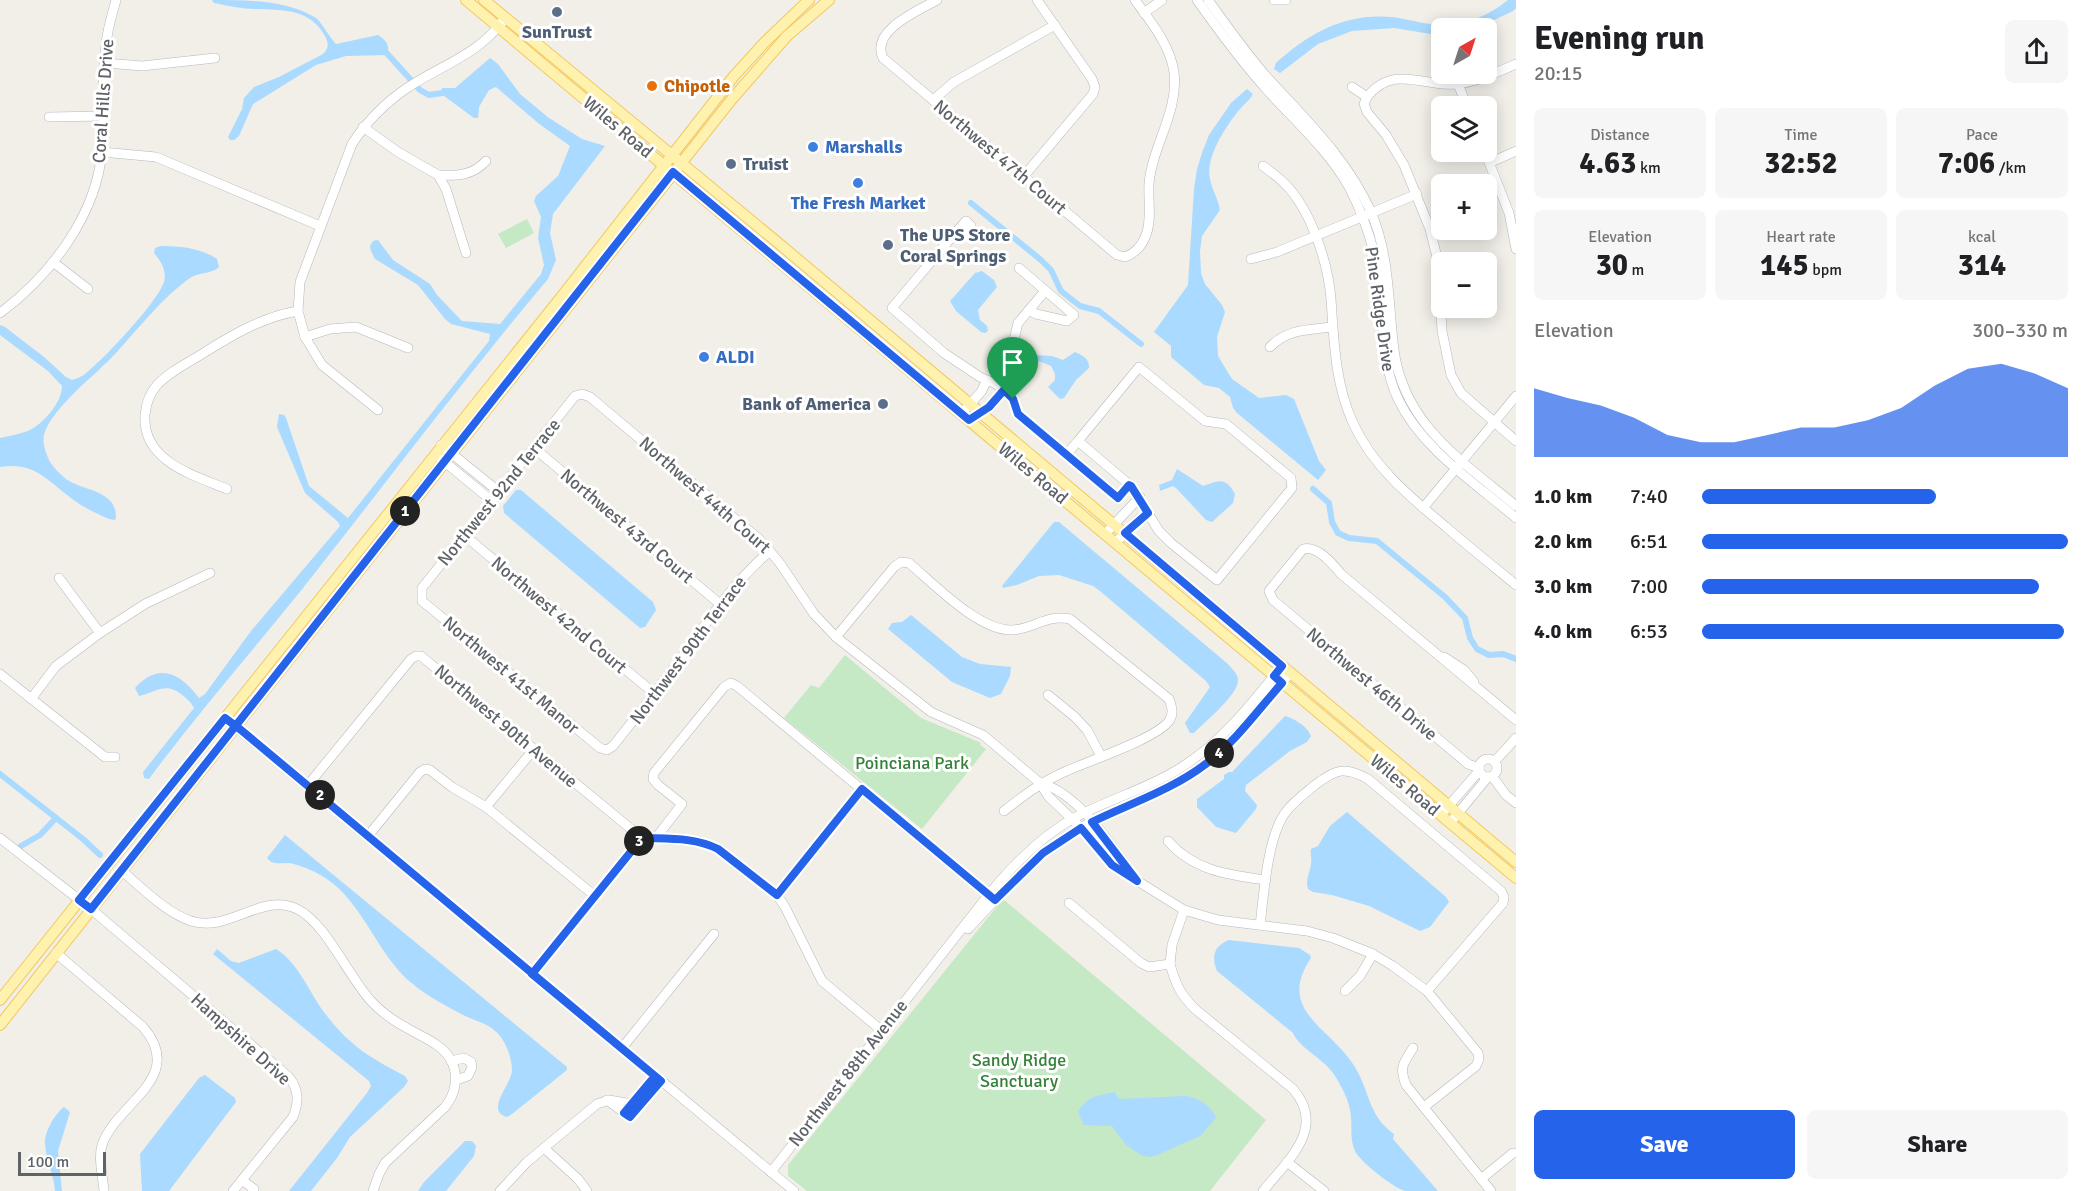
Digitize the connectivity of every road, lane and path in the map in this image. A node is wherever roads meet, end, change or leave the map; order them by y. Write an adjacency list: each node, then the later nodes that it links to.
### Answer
1 (115, 0): 19 (street, Coral Hills Drive)
2 (466, 0): 17 (main road, Wiles Road)
3 (484, 0): 15 (main road, Wiles Road)
4 (809, 0): 33 (main road)
5 (829, 0): 35 (main road)
6 (937, 0): 27 (street, Northwest 47th Court)
7 (1037, 0): 16 (street)
8 (1135, 0): 14 (street)
9 (1162, 0): 14 (street)
10 (1197, 0): 43 (street, Pine Ridge Drive)
11 (1208, 0): 43 (street, Pine Ridge Drive)
12 (1275, 0): 13 (street)
13 (1286, 0)
14 (1144, 13): 49 (street)
15 (505, 18): 17 (street); 33 (main road, Wiles Road)
16 (1055, 25): 27 (street); 41 (street)
17 (498, 28): 30 (street); 37 (main road, Wiles Road)
18 (215, 58): 19 (street)
19 (106, 63): 28 (street, Coral Hills Drive)
20 (1516, 64): 21 (street)
21 (1497, 73)
22 (1431, 81): 26 (street)
23 (1458, 84): 25 (street)
24 (1352, 87): 26 (street)
25 (1463, 96)
26 (1367, 97): 42 (street)
27 (933, 100): 41 (street, Northwest 47th Court)
28 (103, 116): 29 (street); 32 (street, Coral Hills Drive)
29 (50, 117)
30 (363, 127): 40 (street); 44 (street)
31 (1516, 151): 36 (street)
32 (102, 152): 44 (street); 51 (street, Coral Hills Drive)
33 (672, 155): 35 (main road, Wiles Road); 37 (main road)
34 (486, 161): 40 (street)
35 (681, 163): 39 (main road); 70 (main road, Wiles Road)
36 (1489, 163): 47 (street)
37 (664, 165): 39 (main road, Wiles Road); 56 (main road)
38 (1263, 166): 46 (street)
39 (673, 172): 60 (main road); 73 (main road, Wiles Road)
40 (438, 175): 48 (street)
41 (1024, 176): 49 (street, Northwest 47th Court)
42 (1416, 194): 43 (street); 74 (street)
43 (1367, 215): 46 (street); 81 (street, Pine Ridge Drive)
44 (320, 226): 58 (street)
45 (955, 233): 65 (street)
46 (1316, 236): 50 (street); 61 (street)
47 (1516, 249)
48 (466, 252)
49 (1132, 254): 52 (street)
50 (1251, 259)
51 (53, 262): 54 (street); 59 (street, Coral Hills Drive)
52 (1140, 263)
53 (1018, 268): 55 (street)
54 (88, 289)
55 (1045, 291): 57 (street); 57 (street)
56 (562, 296): 60 (main road); 78 (main road)
57 (1029, 310): 65 (street)
58 (298, 311): 62 (street); 83 (street)
59 (0, 313)
60 (562, 313): 80 (main road)
61 (1332, 327): 63 (street); 88 (street)
62 (306, 337): 64 (street); 71 (street)
63 (1270, 347)
64 (408, 348)
65 (995, 384): 66 (street); 69 (street); 79 (street)
66 (981, 392): 69 (street); 70 (street)
67 (582, 394): 77 (street, Northwest 92nd Terrace); 98 (street, Northwest 44th Court)
68 (1516, 396): 74 (street)
69 (996, 399): 72 (street)
70 (970, 405): 72 (main road, Wiles Road); 73 (street)
71 (378, 410)
72 (980, 413): 73 (street); 93 (main road, Wiles Road)
73 (966, 417): 95 (main road, Wiles Road)
74 (1494, 423): 76 (street); 81 (street)
75 (1078, 441): 79 (street); 82 (street); 90 (street)
76 (1516, 441)
77 (534, 448): 84 (street, Northwest 92nd Terrace); 103 (street, Northwest 43rd Court)
78 (438, 450): 80 (street); 112 (main road)
79 (1066, 455): 82 (street)
80 (448, 457): 84 (street); 86 (street); 114 (main road)
81 (1459, 464): 87 (street, Pine Ridge Drive); 88 (street); 91 (street, Pine Ridge Drive)
82 (1129, 485): 85 (street)
83 (227, 489)
84 (498, 491): 86 (street, Northwest 92nd Terrace)
85 (1140, 497): 89 (street); 90 (street)
86 (491, 500): 96 (street, Northwest 92nd Terrace)
87 (1516, 506)
88 (1423, 508): 101 (street)
89 (1126, 510): 92 (street); 93 (street)
90 (1148, 513): 92 (street)
91 (1516, 518)
92 (1139, 519): 94 (street)
93 (1114, 525): 94 (main road, Wiles Road); 95 (street)
94 (1125, 533): 97 (street); 106 (main road, Wiles Road)
95 (1105, 534): 97 (main road, Wiles Road)
96 (464, 535): 102 (street, Northwest 92nd Terrace); 109 (street, Northwest 42nd Court)
97 (1115, 543): 108 (main road, Wiles Road)
98 (770, 551): 103 (street, Northwest 90th Terrace); 105 (street, Northwest 44th Court)
99 (210, 573): 104 (street)
100 (59, 578): 104 (street)
101 (1516, 585)
102 (420, 594): 117 (street, Northwest 41st Manor)
103 (720, 604): 109 (street, Northwest 90th Terrace)
104 (100, 633): 111 (street)
105 (836, 637): 118 (street); 123 (street, Northwest 44th Court)
106 (1286, 670): 108 (street); 129 (main road, Wiles Road)
107 (0, 674): 111 (street)
108 (1278, 679): 131 (street, Northwest 88th Avenue); 133 (main road, Wiles Road); 134 (street, Northwest 88th Avenue)
109 (655, 694): 117 (street, Northwest 90th Terrace)
110 (1048, 695): 118 (street)
111 (31, 699): 119 (street)
112 (225, 718): 114 (street); 149 (main road)
113 (1516, 720): 121 (street, Northwest 46th Drive)
114 (235, 725): 124 (street); 142 (main road)
115 (1516, 738): 120 (street)
116 (534, 749): 124 (street, Northwest 90th Avenue); 128 (street); 138 (street, Northwest 90th Avenue)
117 (607, 750)
118 (1101, 756): 123 (street)
119 (115, 757)
120 (1495, 761): 121 (street); 122 (street)
121 (1477, 772): 122 (street); 125 (street); 129 (street)
122 (1490, 777): 125 (street); 127 (street)
123 (1040, 783): 130 (street); 131 (street, Northwest 44th Court); 132 (street, Northwest 44th Court)
124 (308, 785): 136 (street)
125 (1481, 785): 129 (street)
126 (862, 789): 139 (street); 146 (street); 148 (street)
127 (1516, 803)
128 (486, 807): 136 (street); 147 (street)
129 (1453, 810): 133 (street); 141 (main road, Wiles Road)
130 (1004, 811)
131 (1084, 813): 132 (street, Northwest 88th Avenue); 134 (street, Northwest 44th Court)
132 (1073, 819): 135 (street, Northwest 44th Court); 148 (street, Northwest 88th Avenue)
133 (1445, 819): 143 (main road, Wiles Road)
134 (1092, 822): 135 (street, Northwest 88th Avenue); 145 (street, Northwest 44th Court)
135 (1081, 828): 145 (street, Northwest 44th Court); 148 (street, Northwest 88th Avenue)
136 (368, 836): 158 (street)
137 (0, 838): 149 (street)
138 (642, 838): 139 (street); 147 (street)
139 (655, 838): 146 (street)
140 (1168, 841): 144 (street)
141 (1516, 862)
142 (121, 870): 151 (main road); 166 (street)
143 (1516, 878)
144 (1266, 880): 153 (street); 160 (street)
145 (1137, 881): 152 (street, Northwest 44th Court)
146 (777, 895): 163 (street)
147 (595, 896): 158 (street)
148 (992, 897): 163 (street, Northwest 88th Avenue)
149 (79, 900): 151 (street); 161 (main road)
150 (1069, 903): 157 (street)
151 (91, 909): 155 (main road); 178 (street, Hampshire Drive)
152 (1184, 910): 153 (street, Northwest 44th Court); 157 (street)
153 (1260, 925): 156 (street, Northwest 44th Court)
154 (714, 934): 164 (street)
155 (56, 953): 162 (main road); 180 (street)
156 (1373, 954): 159 (street); 160 (street, Northwest 44th Court)
157 (1170, 964): 175 (street)
158 (532, 974): 164 (street)
159 (1345, 991)
160 (1427, 992): 171 (street, Northwest 44th Court)
161 (0, 1000)
162 (0, 1024)
163 (881, 1030): 176 (street, Northwest 88th Avenue)
164 (622, 1048): 167 (street)
165 (1413, 1048): 171 (street)
166 (449, 1058): 168 (street); 168 (street)
167 (658, 1078): 170 (street); 172 (street); 176 (street)
168 (456, 1080): 182 (street)
169 (607, 1100): 170 (street); 172 (street); 173 (street)
170 (632, 1104): 172 (street)
171 (1424, 1107): 177 (street)
172 (624, 1113)
173 (544, 1148): 183 (street); 184 (street)
174 (1513, 1153): 177 (street)
175 (1287, 1162): 186 (street); 187 (street)
176 (771, 1172): 185 (street)
177 (1481, 1179): 188 (street)
178 (242, 1180): 179 (street); 181 (street, Hampshire Drive)
179 (255, 1187)
180 (104, 1191)
181 (233, 1191)
182 (373, 1191)
183 (500, 1191)
184 (587, 1191)
185 (794, 1191)
186 (1263, 1191)
187 (1324, 1191)
188 (1491, 1191)

